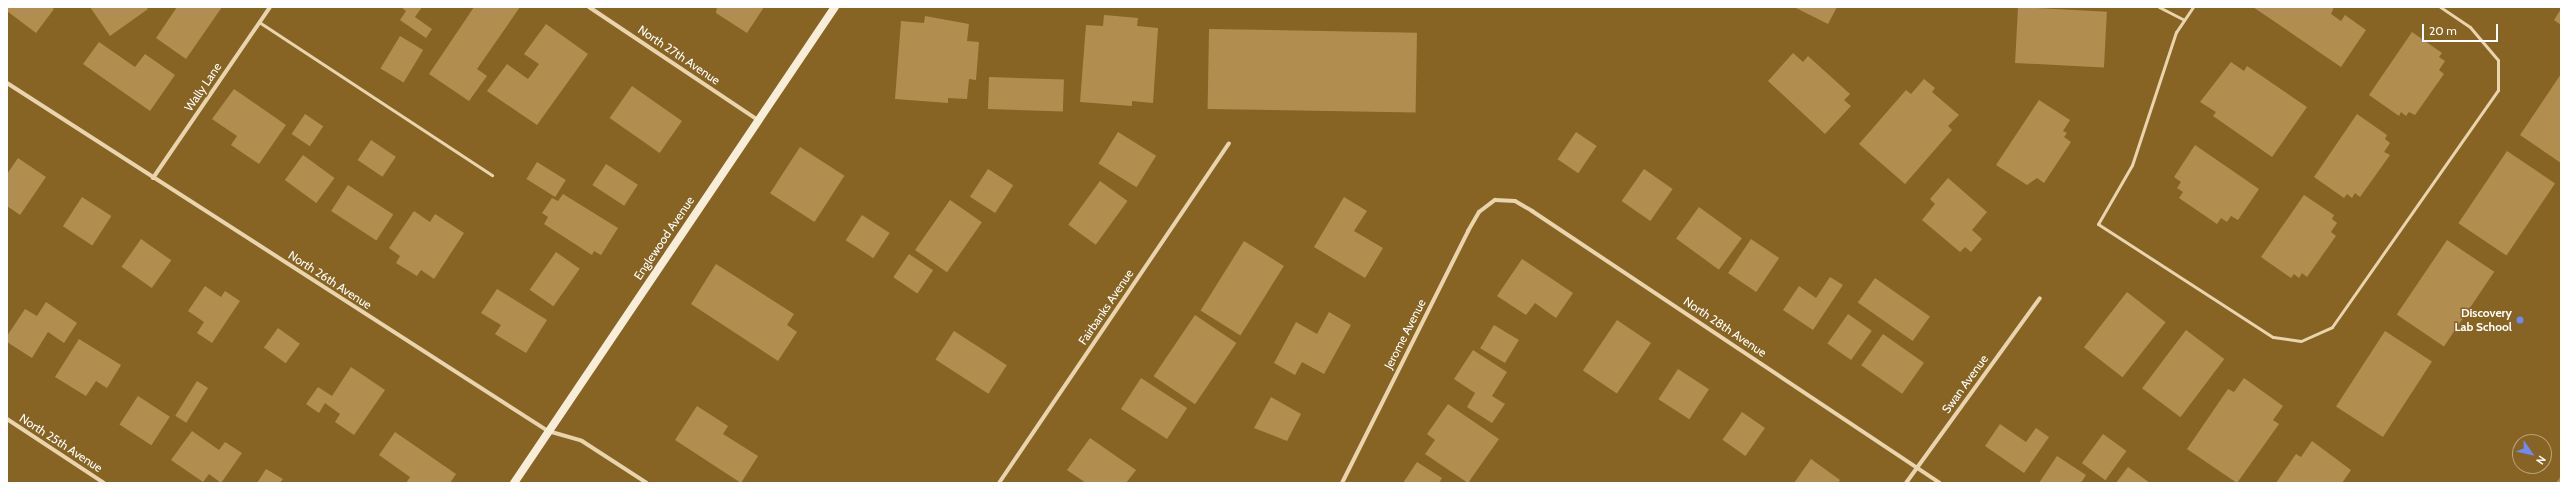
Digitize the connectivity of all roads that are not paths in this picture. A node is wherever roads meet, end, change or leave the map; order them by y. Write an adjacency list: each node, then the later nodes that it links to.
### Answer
1 (270, 7): 8 (street, Wally Lane)
2 (589, 7): 10 (street, North 27th Avenue)
3 (835, 7): 10 (street, Englewood Avenue)
4 (2159, 7): 7 (lane)
5 (2193, 7): 7 (lane)
6 (2440, 7): 7 (lane)
7 (2184, 20)
8 (259, 22): 12 (lane); 13 (street, Wally Lane)
9 (7, 83): 13 (street, North 26th Avenue)
10 (759, 120): 17 (street, Englewood Avenue)
11 (1229, 142): 22 (street, Fairbanks Avenue)
12 (492, 175)
13 (153, 178): 17 (street, North 26th Avenue)
14 (1495, 200): 18 (street, North 28th Avenue); 23 (street, Jerome Avenue)
15 (2040, 298): 18 (street, Swan Avenue)
16 (7, 420): 19 (street, North 25th Avenue)
17 (548, 431): 20 (street, Englewood Avenue); 21 (street, North 26th Avenue)
18 (1917, 467): 24 (street, Swan Avenue); 25 (street, North 28th Avenue)
19 (104, 483)
20 (514, 483)
21 (647, 483)
22 (999, 483)
23 (1342, 483)
24 (1906, 483)
25 (1940, 483)

